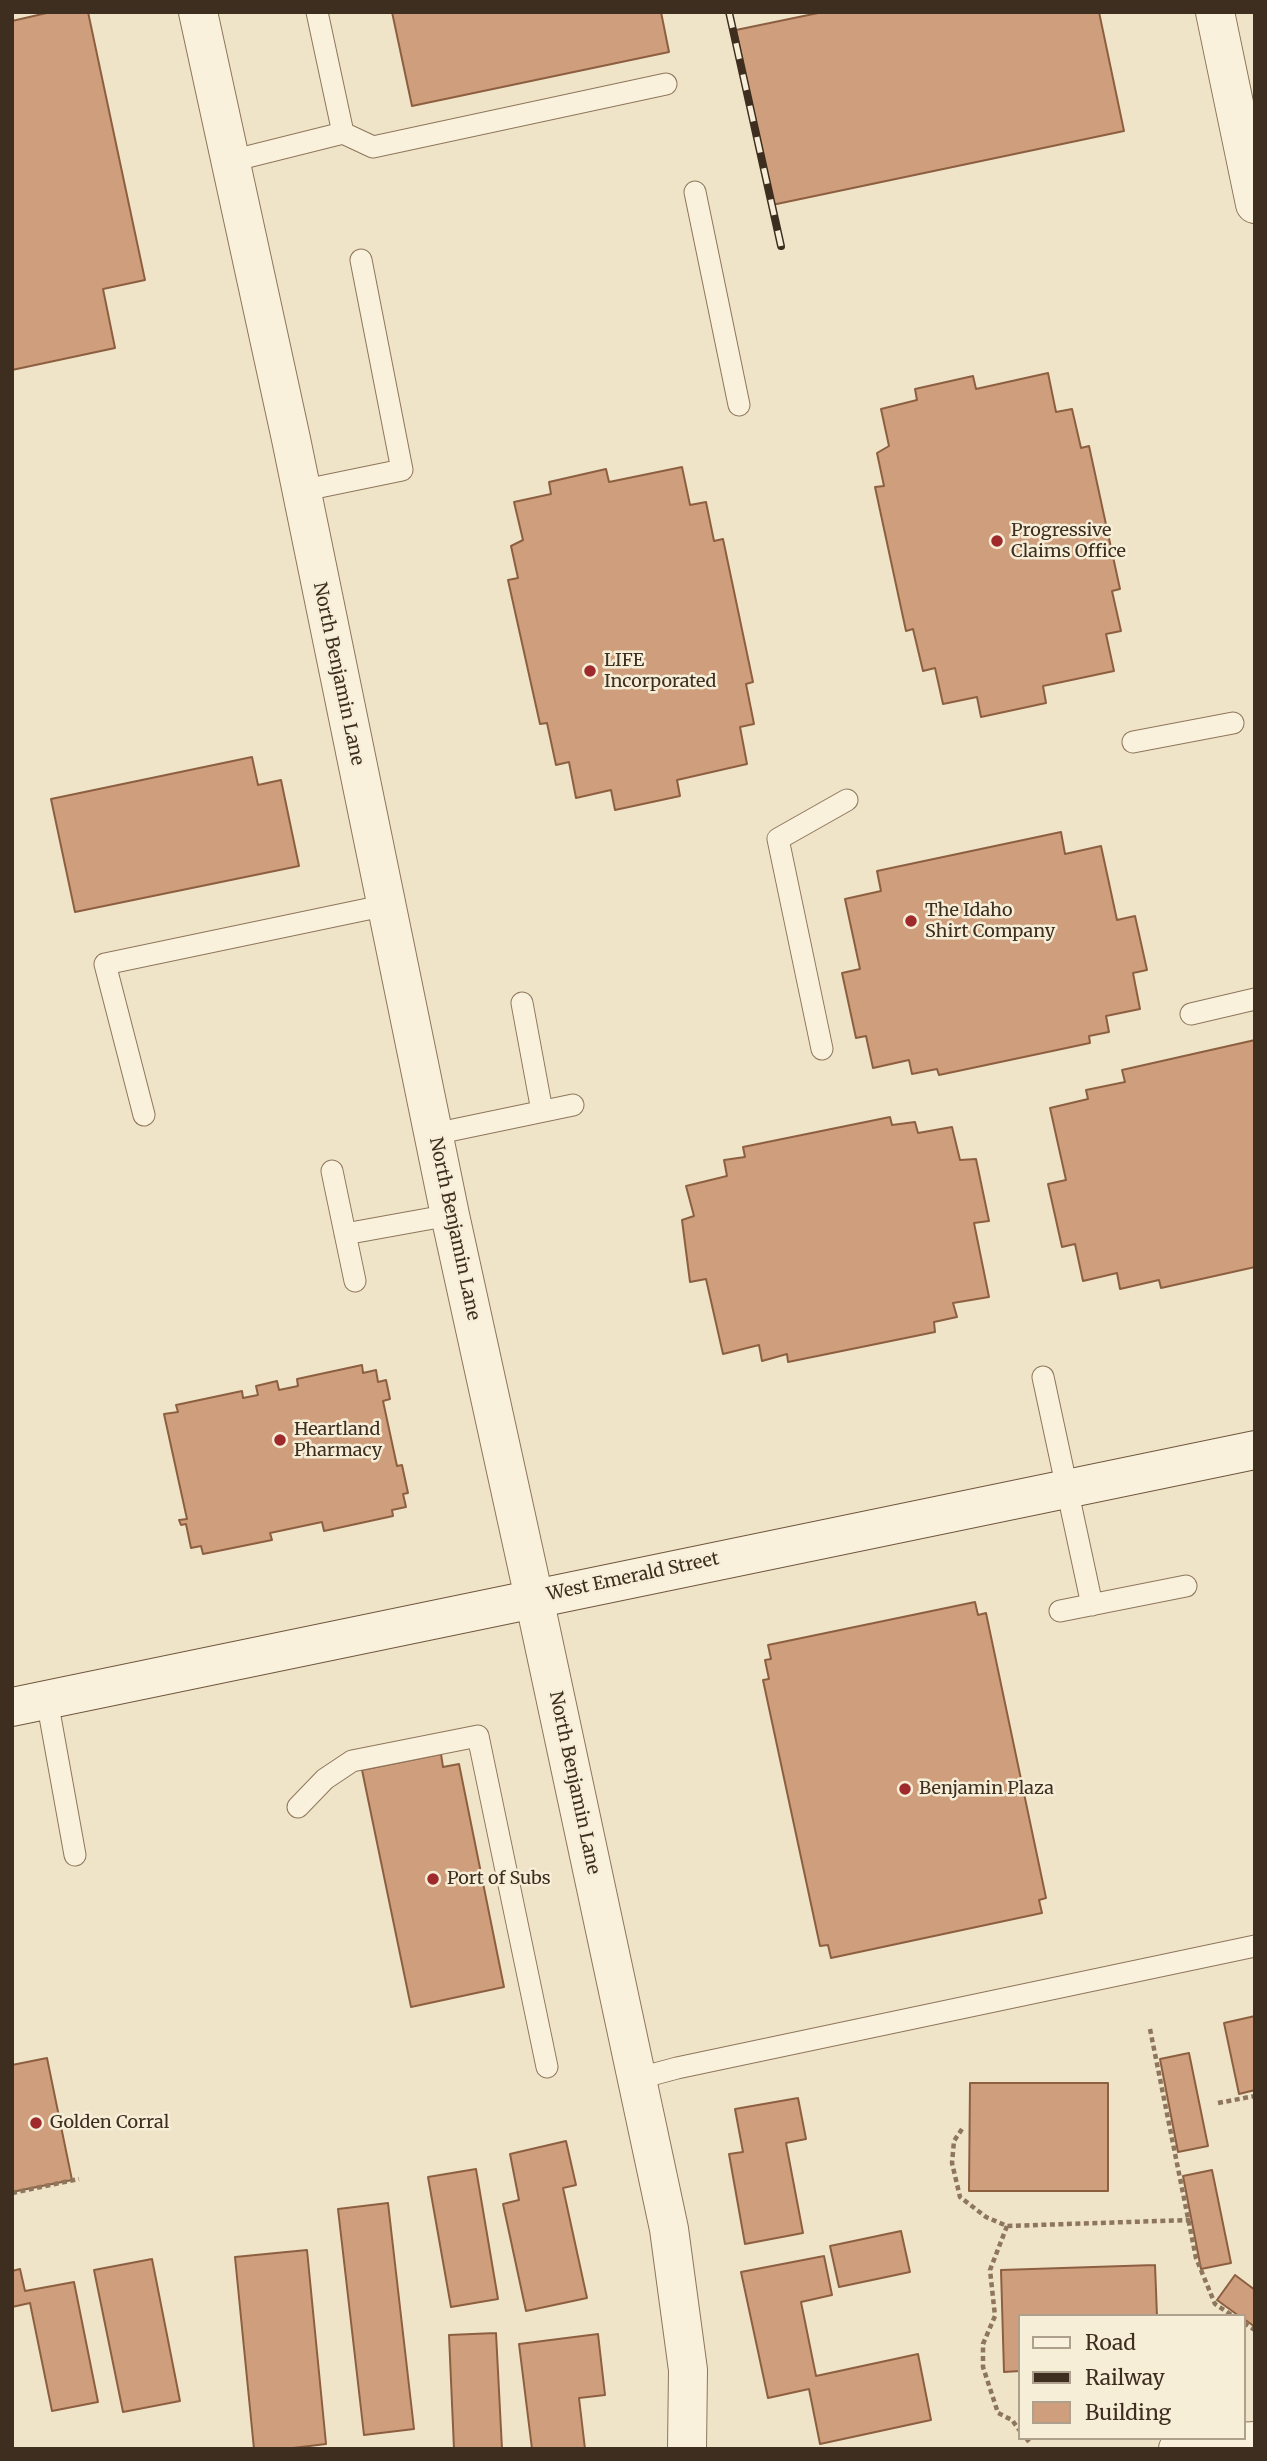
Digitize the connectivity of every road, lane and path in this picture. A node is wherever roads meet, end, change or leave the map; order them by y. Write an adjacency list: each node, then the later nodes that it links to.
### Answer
1 (198, 12): 7 (street, North Benjamin Lane)
2 (317, 12): 6 (lane)
3 (1215, 12): 5 (street)
4 (666, 84): 6 (lane)
5 (1243, 87): 9 (street)
6 (342, 133): 7 (lane)
7 (230, 161): 12 (street, North Benjamin Lane)
8 (695, 192): 11 (lane)
9 (1255, 203)
10 (361, 260): 12 (lane)
11 (739, 405)
12 (300, 491): 16 (street, North Benjamin Lane)
13 (1233, 723): 14 (lane)
14 (1133, 742)
15 (847, 800): 20 (lane)
16 (387, 905): 23 (lane); 24 (street, North Benjamin Lane)
17 (1255, 999): 19 (lane)
18 (522, 1003): 22 (lane)
19 (1191, 1014)
20 (822, 1049)
21 (573, 1105): 22 (lane)
22 (542, 1111): 24 (lane)
23 (144, 1115)
24 (434, 1134): 26 (street, North Benjamin Lane)
25 (332, 1171): 27 (lane)
26 (450, 1215): 27 (lane); 33 (street, North Benjamin Lane)
27 (345, 1234): 28 (lane)
28 (355, 1281)
29 (1043, 1377): 31 (lane)
30 (1255, 1450): 31 (street, West Emerald Street)
31 (1066, 1488): 33 (street, West Emerald Street); 34 (lane)
32 (1186, 1586): 34 (lane)
33 (534, 1598): 36 (street, West Emerald Street); 42 (street, North Benjamin Lane)
34 (1092, 1605): 35 (lane)
35 (1060, 1611)
36 (29, 1703): 38 (lane)
37 (298, 1807): 41 (lane)
38 (75, 1854)
39 (1255, 1945): 42 (lane)
40 (1150, 2029): 48 (path)
41 (547, 2067)
42 (636, 2079): 53 (street, North Benjamin Lane)
43 (1255, 2096): 44 (path)
44 (1218, 2104)
45 (962, 2129): 49 (path)
46 (79, 2179): 47 (path)
47 (12, 2193)
48 (1190, 2220): 49 (path); 50 (path)
49 (1007, 2226): 51 (path)
50 (1230, 2314)
51 (1018, 2428)
52 (1255, 2441): 54 (street)
53 (687, 2449)
54 (1178, 2449)

